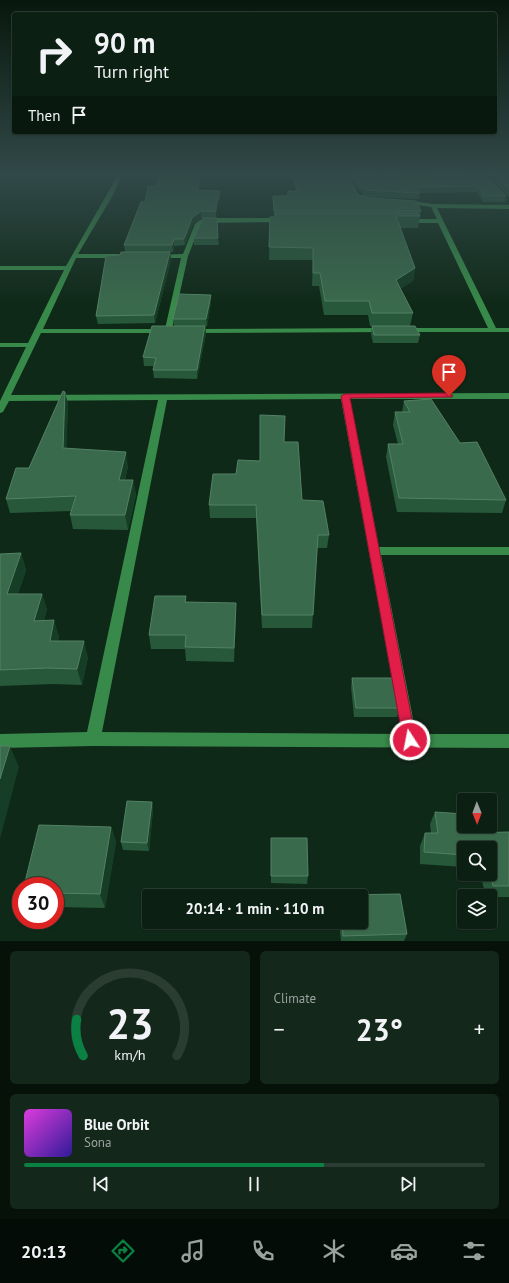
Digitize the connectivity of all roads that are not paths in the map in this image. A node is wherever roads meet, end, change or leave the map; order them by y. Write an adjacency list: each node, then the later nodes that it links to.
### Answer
1 (97, 217): 6 (street)
2 (438, 217): 5 (street)
3 (290, 220): 9 (street)
4 (401, 220): 5 (street)
5 (440, 221): 12 (street)
6 (74, 256): 7 (street); 11 (street)
7 (129, 256)
8 (153, 256): 9 (street)
9 (185, 256): 15 (street)
10 (0, 268): 11 (street)
11 (68, 268): 14 (street)
12 (494, 330): 13 (street); 15 (street)
13 (509, 330)
14 (38, 331): 15 (street); 17 (street)
15 (176, 331)
16 (0, 345): 17 (street)
17 (31, 345): 21 (street)
18 (345, 396): 19 (street); 20 (street); 23 (street)
19 (509, 396)
20 (163, 397): 21 (street); 25 (street)
21 (6, 398): 22 (street)
22 (0, 410)
23 (374, 551): 24 (street); 26 (street)
24 (509, 551)
25 (93, 739): 26 (street); 27 (street)
26 (410, 740): 28 (street)
27 (0, 741)
28 (509, 742)

